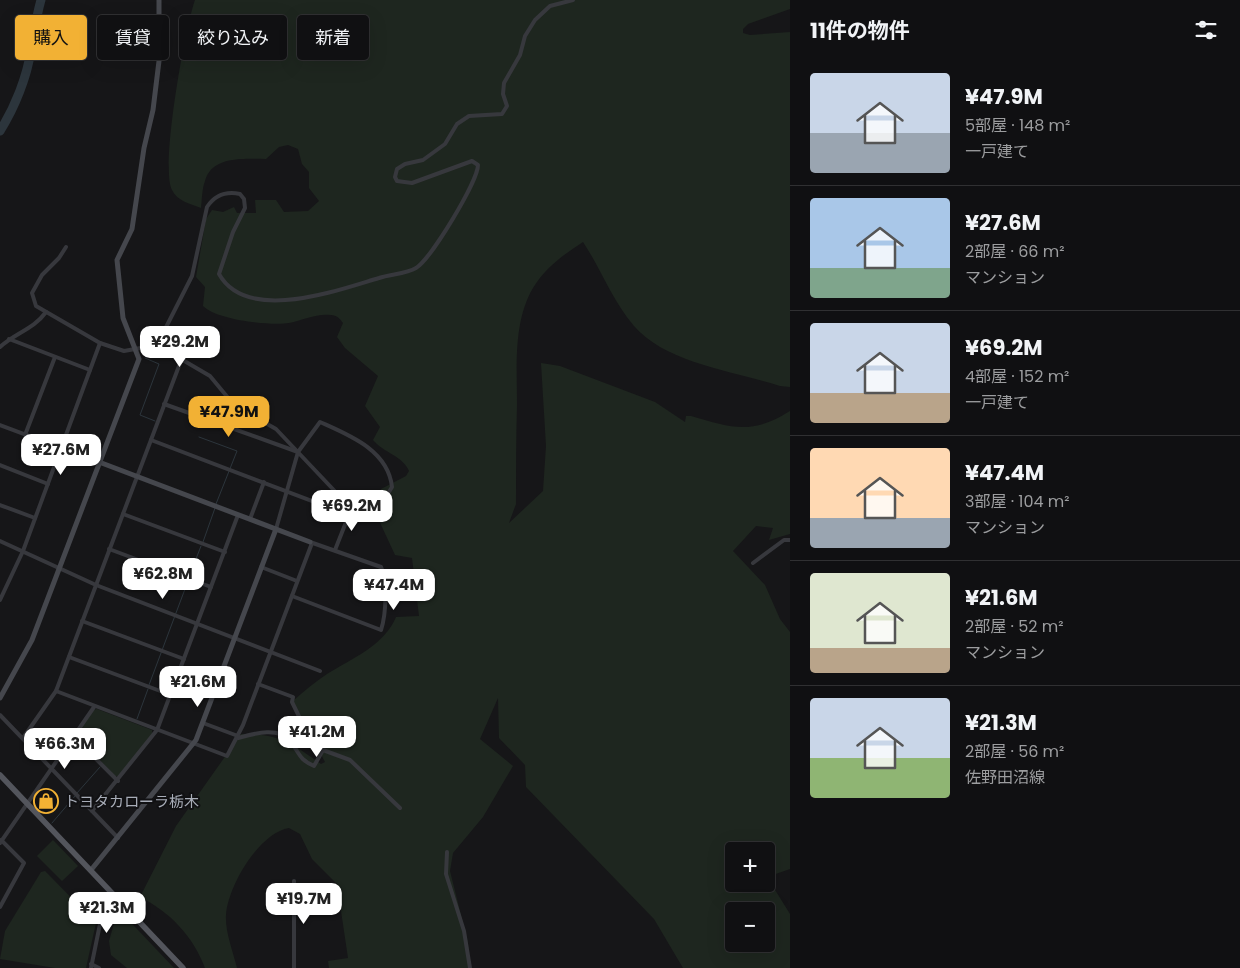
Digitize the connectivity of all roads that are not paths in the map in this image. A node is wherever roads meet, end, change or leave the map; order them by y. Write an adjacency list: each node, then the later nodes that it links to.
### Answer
1 (159, 0): 9 (street)
2 (573, 0): 7 (street)
3 (66, 247): 4 (street)
4 (46, 312): 5 (street); 6 (street)
5 (9, 339): 8 (street); 10 (street)
6 (100, 343): 9 (street); 12 (street)
7 (157, 345): 9 (street); 11 (street)
8 (0, 347)
9 (136, 350): 19 (street)
10 (54, 356): 12 (street); 15 (street)
11 (182, 358): 13 (street); 18 (street)
12 (90, 370): 17 (street)
13 (164, 404): 16 (street); 18 (street)
14 (1, 427): 15 (street)
15 (25, 435): 17 (street)
16 (151, 440): 21 (street); 22 (street)
17 (61, 448): 19 (street); 23 (street)
18 (298, 452): 24 (street); 26 (street); 27 (street)
19 (99, 462): 21 (street); 44 (street)
20 (0, 465): 23 (street)
21 (137, 477): 28 (street); 29 (street)
22 (264, 482): 24 (street); 32 (street)
23 (48, 484): 31 (street)
24 (287, 491): 30 (street); 34 (street)
25 (0, 505): 31 (street)
26 (381, 505)
27 (352, 507): 30 (street); 33 (street)
28 (123, 514): 38 (street); 41 (street)
29 (238, 515): 32 (street); 41 (street)
30 (349, 515): 39 (street)
31 (35, 518): 40 (street)
32 (250, 519): 34 (street)
33 (370, 520)
34 (276, 529): 37 (street); 43 (street)
35 (790, 540): 42 (street)
36 (0, 541): 40 (street)
37 (311, 542): 39 (street); 45 (street)
38 (110, 549): 46 (street); 47 (street)
39 (335, 550): 48 (street)
40 (23, 551): 44 (street); 49 (street)
41 (225, 552): 47 (street)
42 (753, 563)
43 (261, 567): 45 (street); 52 (street)
44 (60, 569): 46 (street); 60 (street)
45 (297, 581): 48 (street)
46 (96, 585): 50 (street); 51 (street)
47 (211, 587): 51 (street)
48 (292, 596): 53 (street)
49 (0, 600)
50 (82, 621): 54 (street); 55 (street)
51 (198, 623): 52 (street); 55 (street)
52 (235, 637): 53 (street); 63 (street)
53 (271, 651): 56 (street); 57 (street)
54 (69, 657): 58 (street); 59 (street)
55 (184, 659): 59 (street)
56 (320, 671)
57 (258, 684): 64 (street); 67 (street)
58 (56, 691): 61 (street); 68 (street)
59 (171, 695): 65 (street)
60 (0, 698)
61 (94, 706): 65 (street); 66 (street)
62 (0, 716): 68 (street)
63 (203, 723): 67 (street); 70 (street)
64 (304, 727): 69 (street); 71 (street)
65 (157, 730): 70 (street); 74 (street)
66 (73, 736): 72 (street); 74 (street)
67 (238, 737): 69 (street); 70 (street)
68 (23, 738): 72 (street)
69 (286, 738): 71 (street)
70 (193, 744): 78 (street)
71 (323, 750): 76 (street)
72 (50, 768): 75 (street); 77 (street)
73 (0, 775): 75 (main road)
74 (118, 780): 77 (street)
75 (26, 803): 79 (street); 81 (main road)
76 (400, 808)
77 (92, 811): 78 (street)
78 (118, 838): 81 (street)
79 (1, 841): 84 (street)
80 (447, 852): 89 (street)
81 (92, 870): 83 (main road)
82 (294, 881): 88 (street)
83 (111, 892): 85 (street); 87 (main road)
84 (0, 907)
85 (91, 966): 86 (street)
86 (99, 968)
87 (183, 968)
88 (294, 968)
89 (470, 968)

